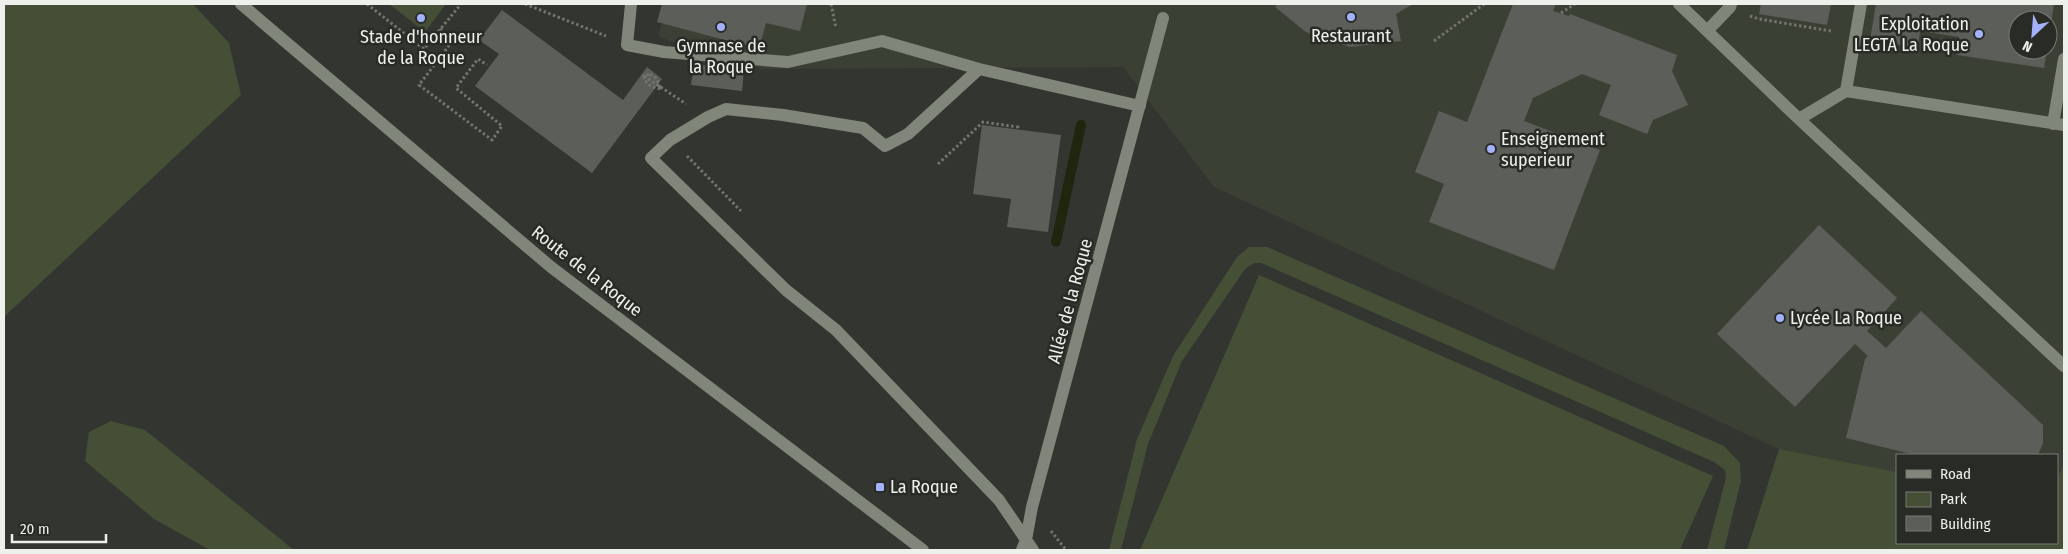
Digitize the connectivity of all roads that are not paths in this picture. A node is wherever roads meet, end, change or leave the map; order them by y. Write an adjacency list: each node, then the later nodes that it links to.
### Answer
1 (241, 4): 16 (street, Route de la Roque)
2 (631, 4): 9 (street)
3 (1679, 4): 7 (street)
4 (1731, 4): 7 (street)
5 (1861, 4): 10 (street)
6 (1162, 18): 11 (street, Allée de la Roque)
7 (1708, 30): 12 (street)
8 (2064, 59): 13 (street)
9 (979, 68): 11 (street); 15 (street)
10 (1846, 91): 12 (street); 13 (street)
11 (1140, 106): 15 (street, Allée de la Roque)
12 (1799, 119): 14 (street)
13 (2059, 125)
14 (2064, 366)
15 (1027, 547)
16 (923, 550)

